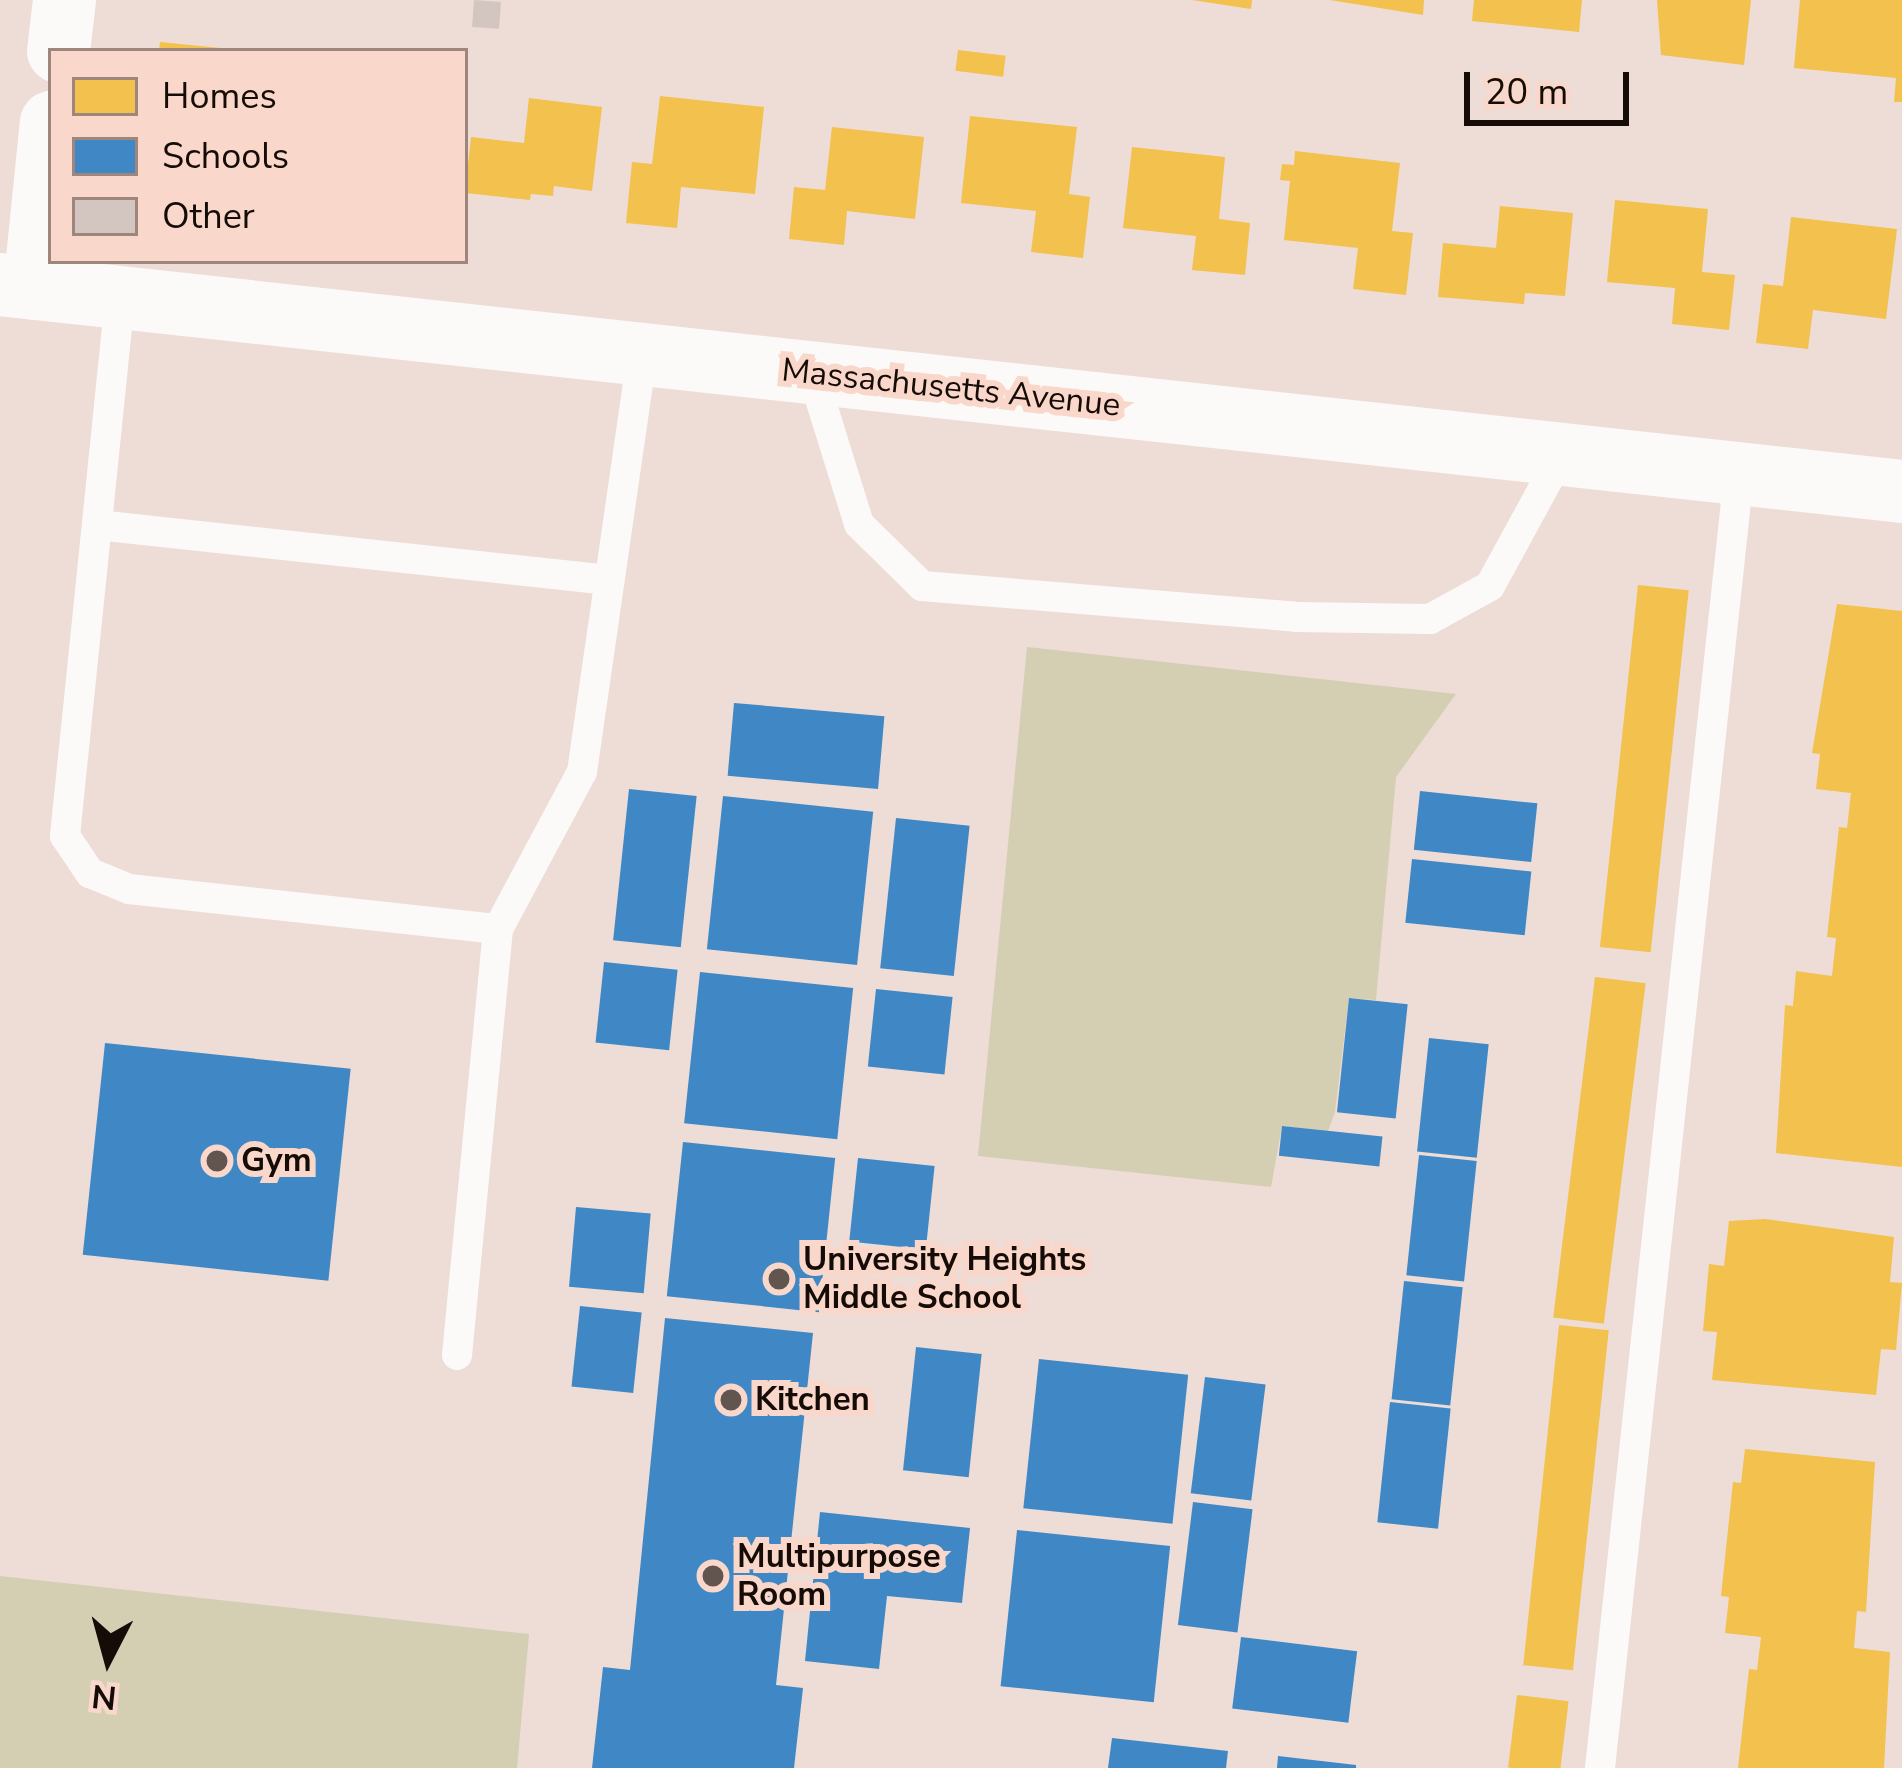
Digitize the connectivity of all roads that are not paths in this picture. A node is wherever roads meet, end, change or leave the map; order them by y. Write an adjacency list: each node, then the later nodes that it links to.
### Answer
1 (64, 0): 2 (street)
2 (58, 48)
3 (48, 136): 4 (street)
4 (17, 286): 5 (street, Massachusetts Avenue)
5 (120, 298): 6 (street, Massachusetts Avenue); 11 (lane)
6 (641, 355): 7 (street, Massachusetts Avenue); 12 (lane)
7 (812, 373): 8 (street, Massachusetts Avenue); 8 (lane)
8 (1562, 454): 9 (street, Massachusetts Avenue)
9 (1739, 474): 10 (street, Massachusetts Avenue); 15 (lane)
10 (1902, 491)
11 (97, 525): 12 (lane); 13 (lane)
12 (609, 580): 13 (lane)
13 (498, 929): 14 (lane)
14 (457, 1355)
15 (1600, 1768)

